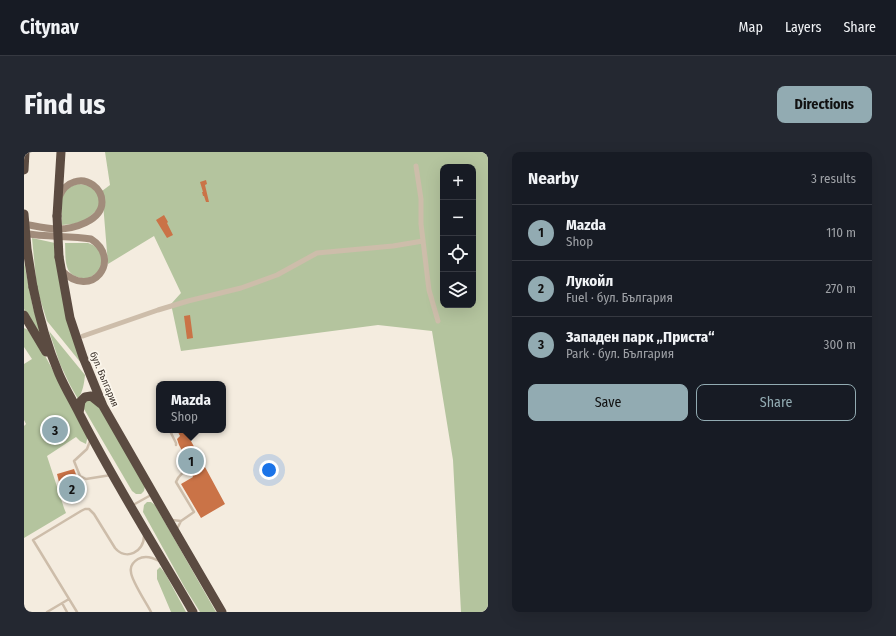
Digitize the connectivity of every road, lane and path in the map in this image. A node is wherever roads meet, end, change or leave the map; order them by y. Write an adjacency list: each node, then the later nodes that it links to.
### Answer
1 (26, 152): 4 (highway)
2 (61, 152): 5 (highway, бул. България)
3 (416, 166): 9 (street)
4 (24, 170)
5 (58, 199): 7 (main road); 10 (highway, бул. България, bridge)
6 (24, 214): 18 (highway, bridge)
7 (24, 224)
8 (24, 233): 10 (main road)
9 (423, 241): 12 (street); 16 (street)
10 (61, 270): 13 (highway, бул. България)
11 (24, 315): 15 (highway)
12 (438, 321)
13 (72, 324): 16 (street); 17 (highway, бул. България)
14 (26, 325): 15 (lane)
15 (36, 335): 18 (highway)
16 (84, 336): 17 (street)
17 (80, 348): 19 (highway, бул. България)
18 (59, 374): 20 (highway)
19 (103, 406): 20 (highway); 26 (highway, бул. България)
20 (79, 413): 22 (highway)
21 (171, 433): 23 (lane)
22 (91, 436): 25 (highway); 25 (lane)
23 (176, 445)
24 (192, 468): 30 (lane)
25 (112, 475): 27 (highway)
26 (153, 494): 27 (lane); 28 (highway, бул. България)
27 (130, 506): 29 (highway)
28 (167, 518): 30 (lane); 31 (highway, бул. България)
29 (139, 520): 32 (highway); 33 (lane)
30 (181, 521): 31 (lane)
31 (176, 533): 40 (highway, бул. България)
32 (170, 573): 38 (lane); 39 (highway)
33 (69, 599): 34 (lane); 37 (lane)
34 (62, 603): 35 (lane); 36 (lane)
35 (47, 612)
36 (67, 612)
37 (77, 612)
38 (151, 612)
39 (193, 612)
40 (222, 612)

